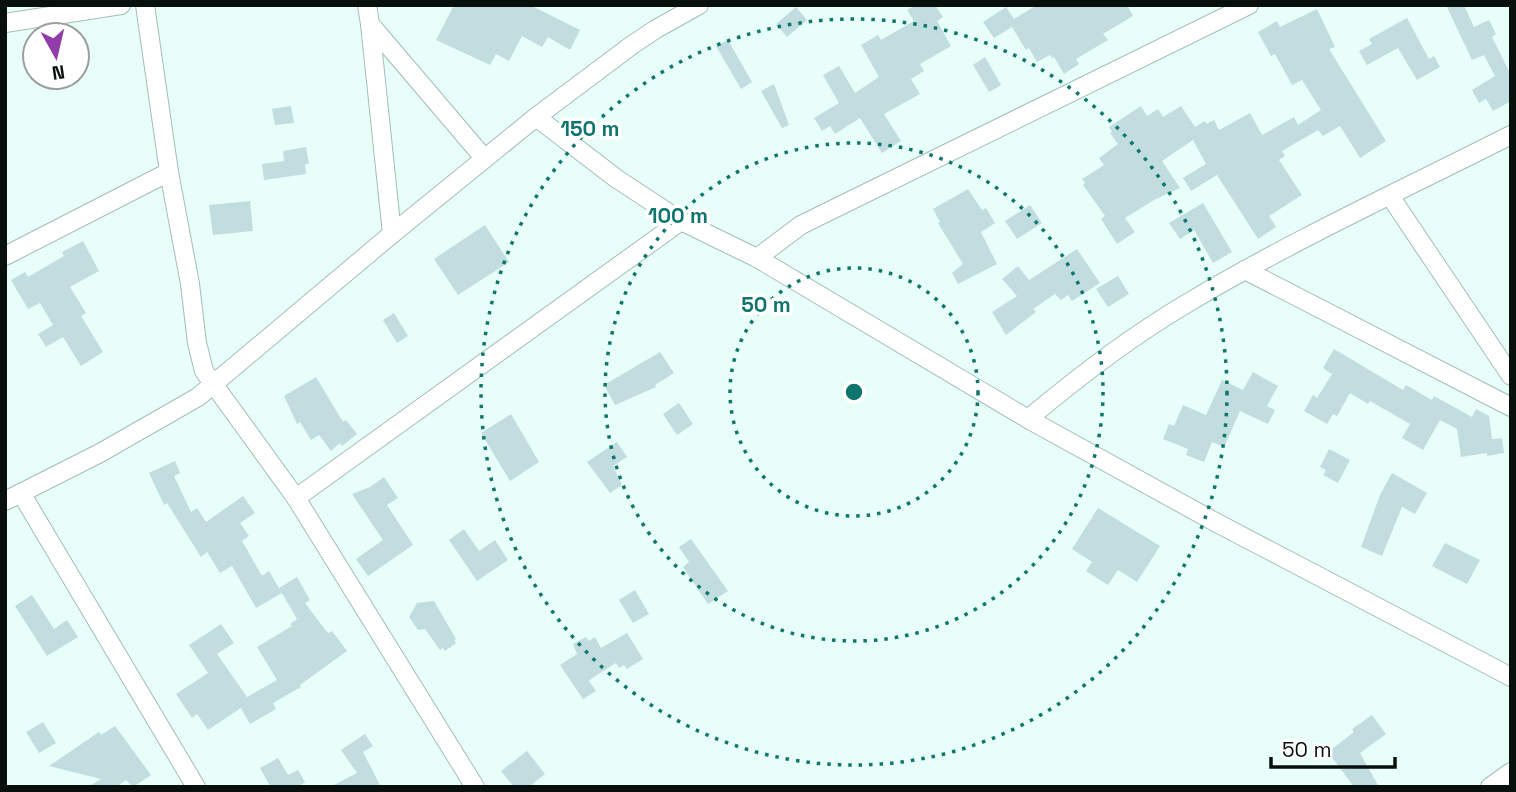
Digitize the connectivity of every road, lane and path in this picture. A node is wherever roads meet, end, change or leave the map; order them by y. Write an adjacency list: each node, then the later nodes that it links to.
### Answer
1 (121, 5): 6 (street)
2 (145, 5): 11 (street)
3 (367, 5): 7 (street)
4 (699, 5): 8 (street)
5 (1249, 5): 16 (street)
6 (5, 23)
7 (370, 24): 10 (street); 14 (street)
8 (536, 117): 10 (street); 13 (street)
9 (1511, 135): 12 (street)
10 (484, 158): 14 (street)
11 (169, 172): 15 (street); 19 (street)
12 (1390, 196): 17 (street); 18 (street)
13 (681, 220): 16 (street); 23 (street)
14 (392, 234): 19 (street)
15 (5, 256)
16 (757, 258): 21 (street)
17 (1245, 270): 20 (street); 21 (street)
18 (1511, 376)
19 (213, 386): 22 (street); 23 (street)
20 (1511, 407)
21 (1028, 419): 24 (street)
22 (13, 497): 26 (street)
23 (296, 498): 27 (street)
24 (1511, 677)
25 (1511, 772): 28 (street)
26 (196, 787)
27 (475, 787)
28 (1490, 787)

